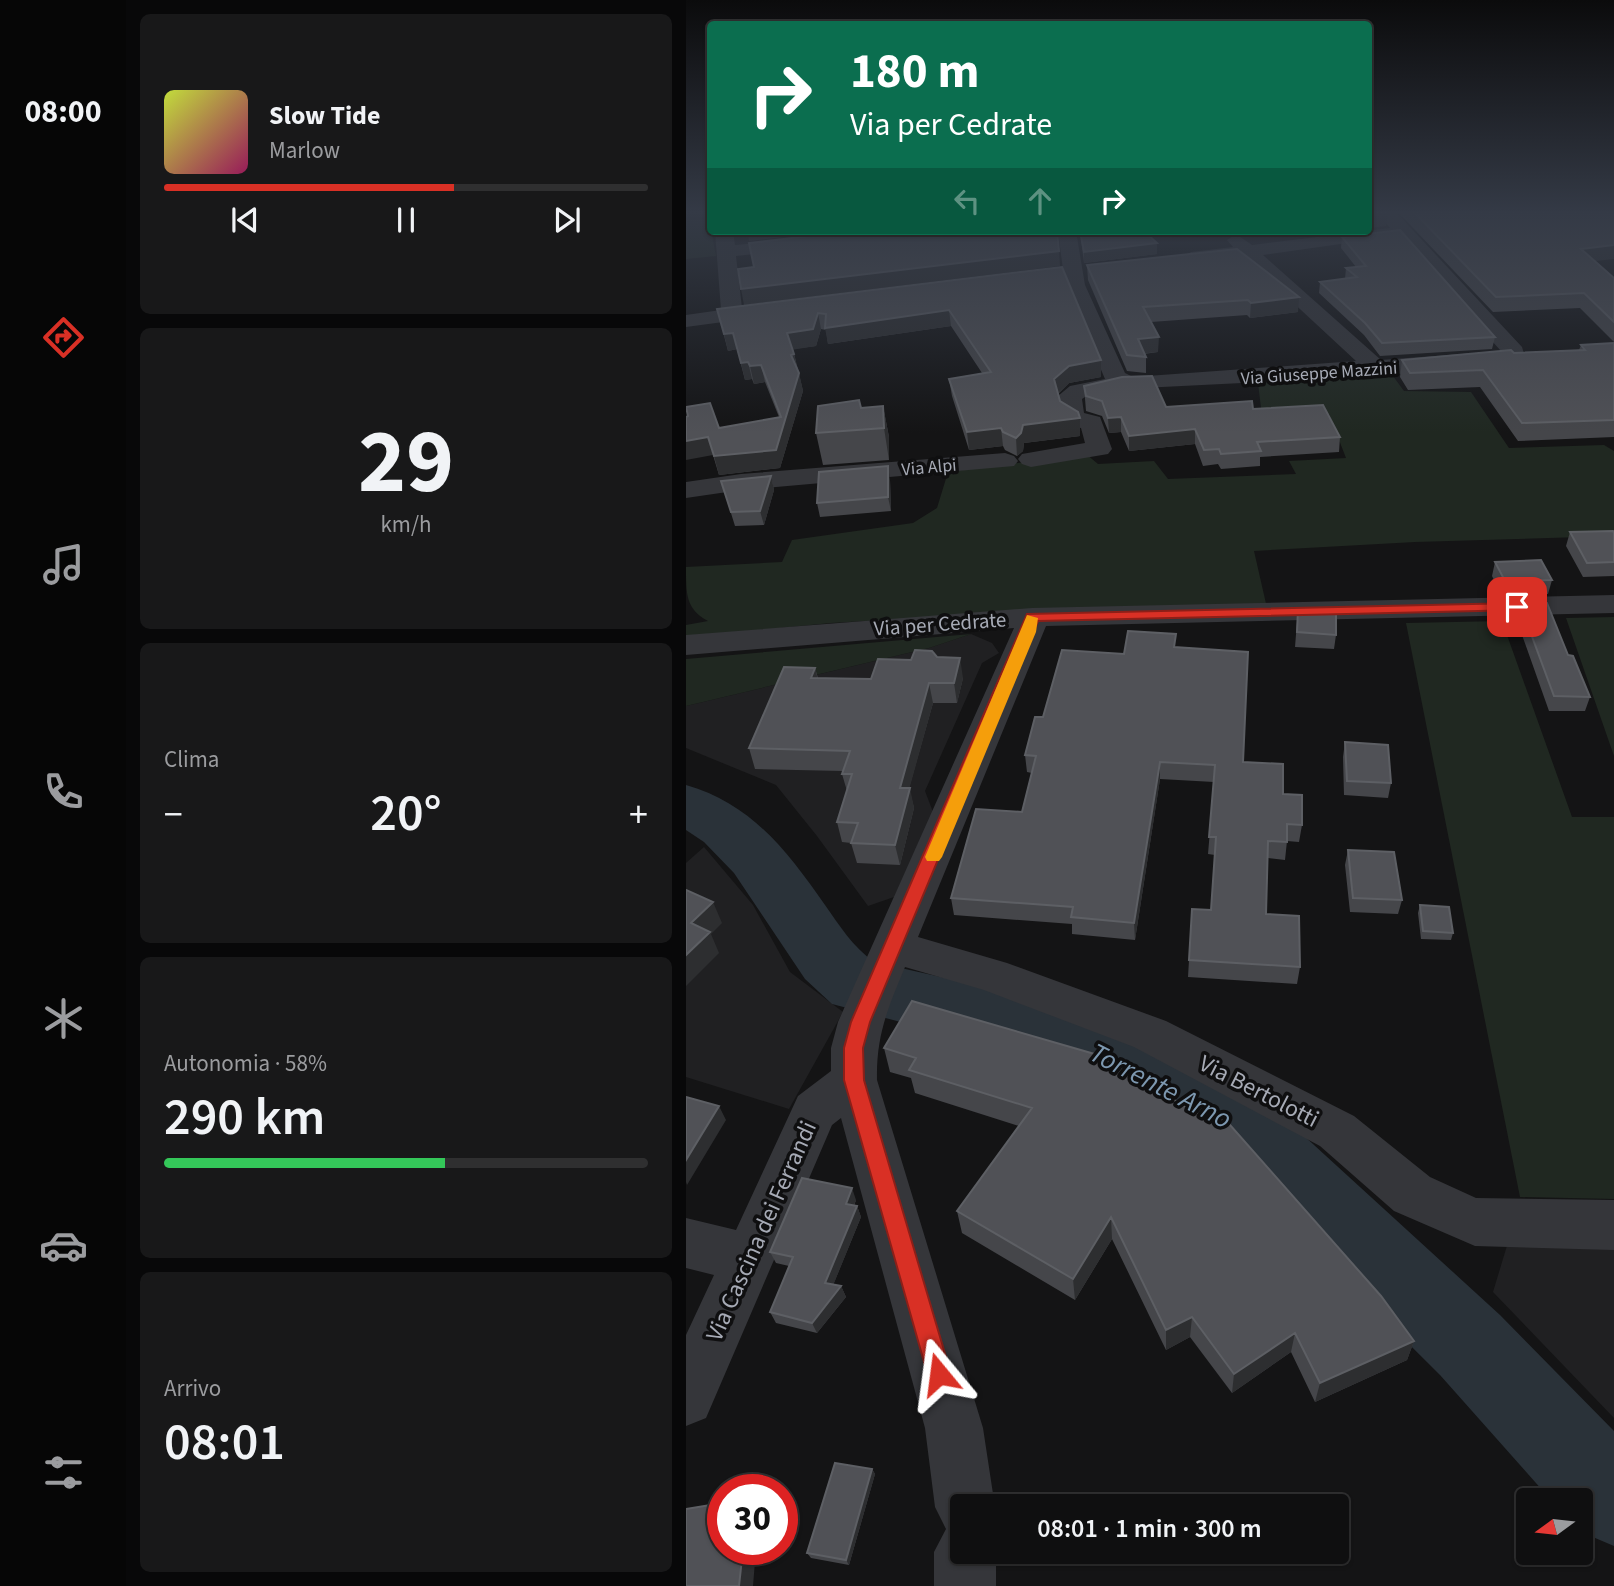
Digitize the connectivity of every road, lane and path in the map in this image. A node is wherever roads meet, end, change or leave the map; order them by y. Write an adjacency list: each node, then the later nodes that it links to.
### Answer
1 (729, 285): 6 (street)
2 (1075, 285): 9 (street)
3 (1286, 285): 8 (street)
4 (1453, 285): 8 (street, Via Giuseppe Mazzini)
5 (787, 309): 6 (street)
6 (732, 316): 7 (street)
7 (686, 321)
8 (1378, 369): 9 (street, Via Giuseppe Mazzini)
9 (1123, 382): 10 (street, Via Giuseppe Mazzini)
10 (1018, 460): 11 (street, Via Alpi)
11 (686, 490)
12 (1614, 604): 13 (street, Via per Cedrate)
13 (1032, 617): 14 (street, Via per Cedrate); 15 (street)
14 (686, 645)
15 (890, 956): 16 (street); 17 (street, Via Bertolotti)
16 (854, 1080): 19 (street, Via Cascina dei Ferrandi); 21 (street)
17 (1614, 1225)
18 (686, 1242): 19 (street)
19 (748, 1258): 20 (street, Via Cascina dei Ferrandi)
20 (686, 1398)
21 (963, 1494)
22 (965, 1564): 23 (street)
23 (965, 1586)

